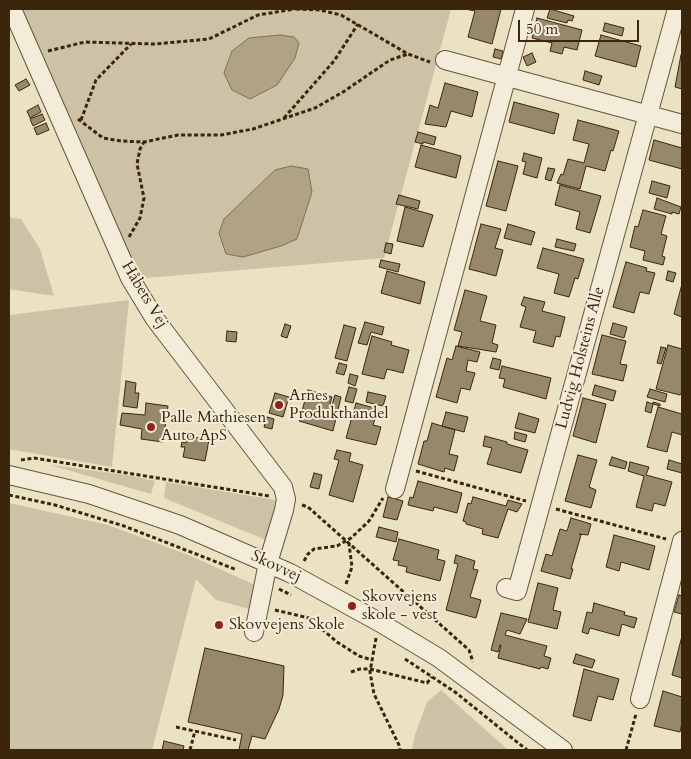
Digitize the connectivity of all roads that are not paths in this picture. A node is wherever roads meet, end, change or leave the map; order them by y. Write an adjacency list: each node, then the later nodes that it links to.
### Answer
1 (12, 9): 11 (street, Håbets Vej)
2 (525, 9): 5 (street)
3 (677, 9): 6 (street, Ludvig Holsteins Alle)
4 (445, 60): 5 (street)
5 (507, 76): 6 (street); 9 (street)
6 (648, 115): 7 (street); 12 (street, Ludvig Holsteins Alle)
7 (682, 124)
8 (12, 468): 11 (street, Skovvej)
9 (395, 489)
10 (682, 541): 14 (street)
11 (268, 563): 13 (street); 15 (street, Skovvej)
12 (506, 588)
13 (254, 632)
14 (640, 699)
15 (517, 715): 16 (street, Skovvej); 17 (street, Skovvej)
16 (552, 750)
17 (563, 750)

